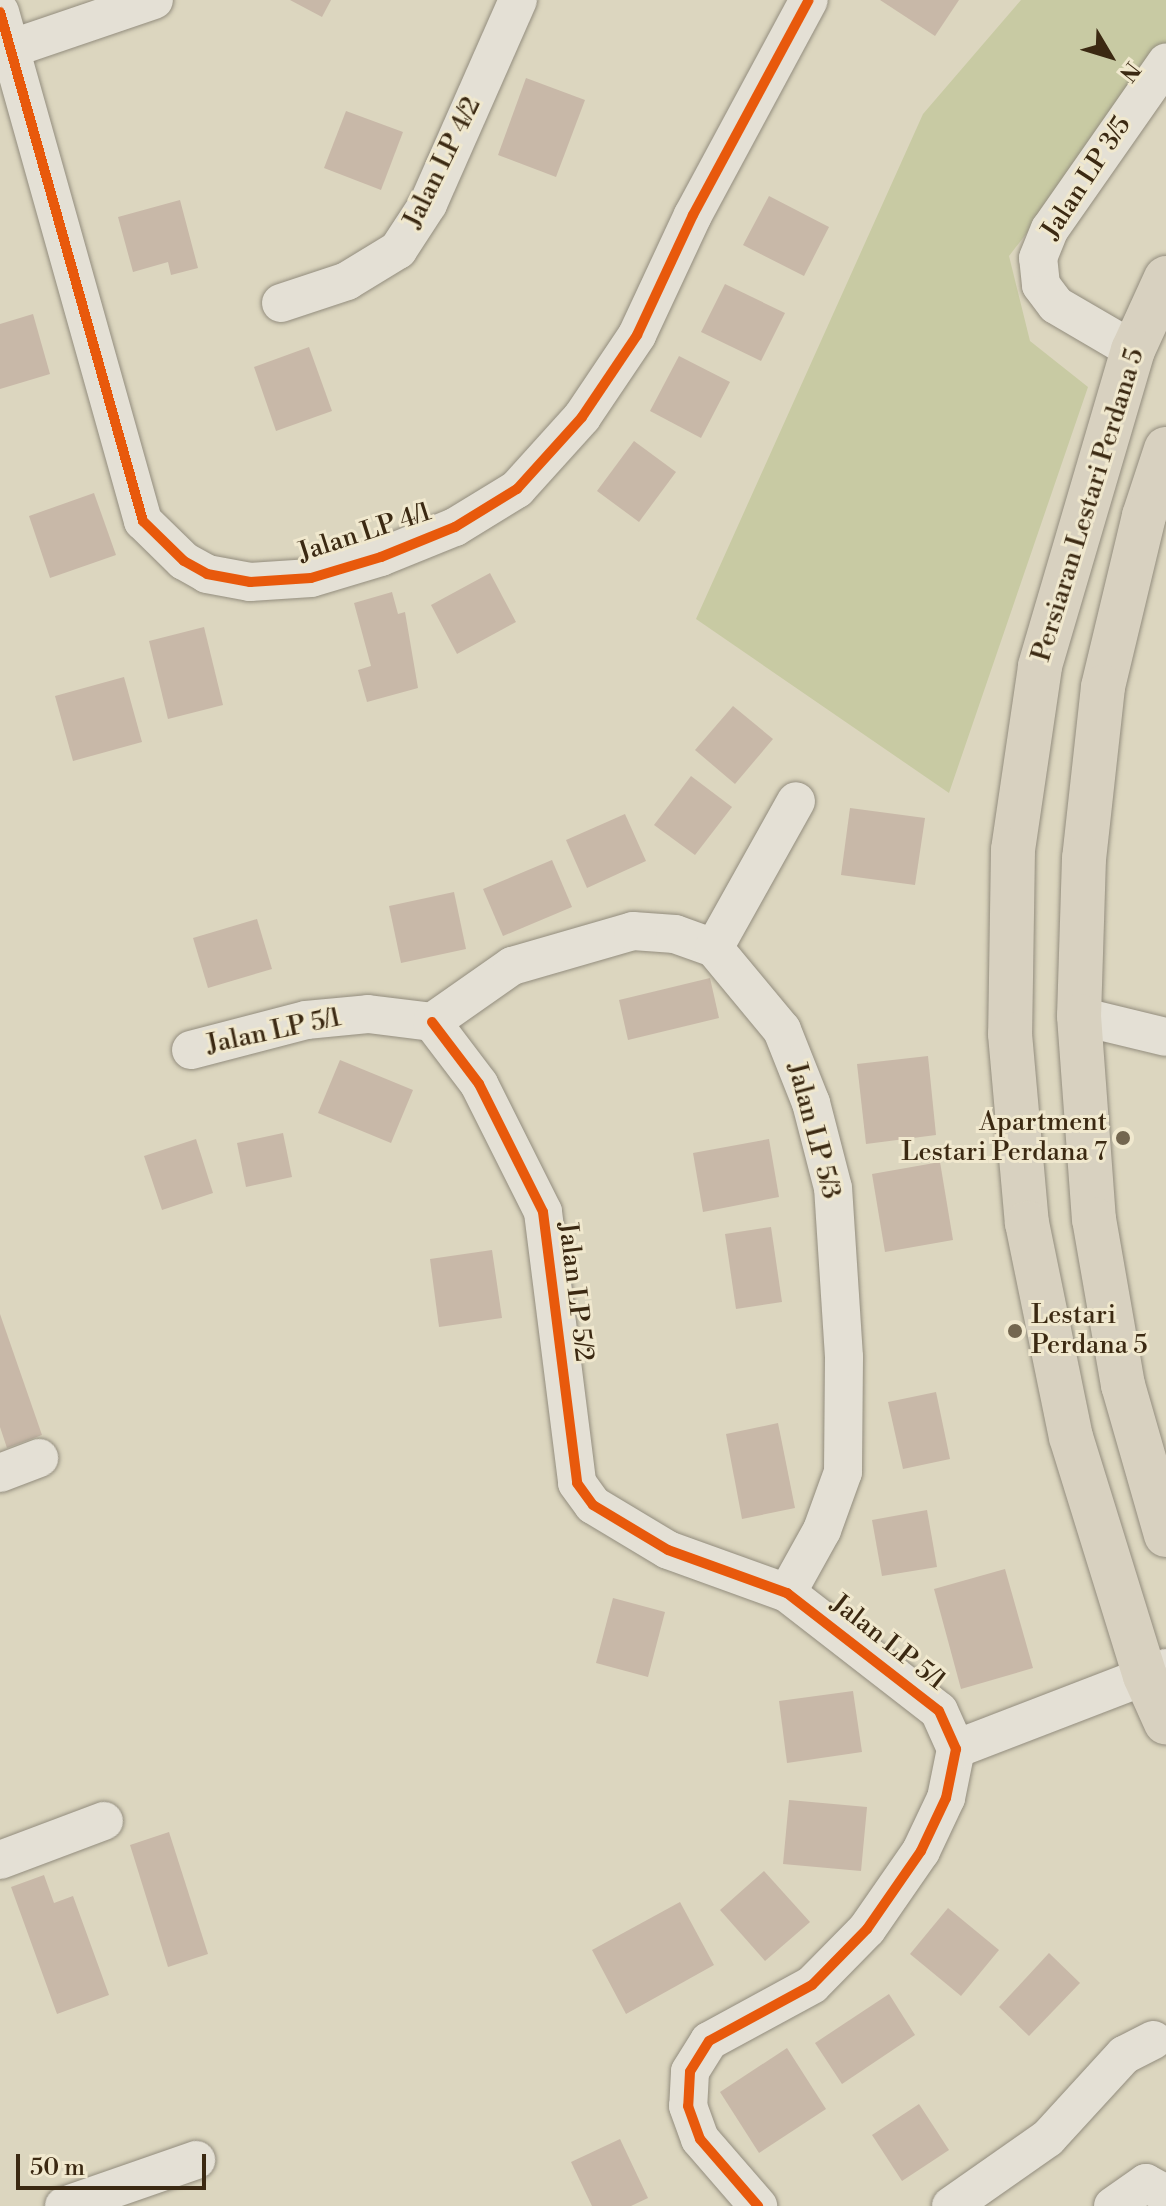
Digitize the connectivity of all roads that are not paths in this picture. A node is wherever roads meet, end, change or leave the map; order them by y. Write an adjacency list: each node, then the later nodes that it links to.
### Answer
1 (154, 0): 5 (street)
2 (518, 0): 8 (street, Jalan LP 4/2)
3 (809, 0): 5 (street, Jalan LP 4/1)
4 (0, 12): 5 (street, Jalan LP 4/1)
5 (10, 49)
6 (1166, 63): 9 (street, Jalan LP 3/5)
7 (1166, 278): 9 (main road, Persiaran Lestari Perdana 5)
8 (281, 303)
9 (1133, 350): 22 (main road, Persiaran Lestari Perdana 5)
10 (1166, 449): 13 (main road)
11 (796, 801): 12 (street)
12 (714, 948): 14 (street); 21 (street, Jalan LP 5/3)
13 (1079, 1016): 15 (street); 19 (main road)
14 (432, 1022): 16 (street, Jalan LP 5/1); 20 (street, Jalan LP 5/2)
15 (1166, 1037)
16 (191, 1050)
17 (39, 1458): 18 (street)
18 (0, 1473)
19 (1166, 1535)
20 (668, 1550): 21 (street, Jalan LP 5/1)
21 (787, 1593): 24 (street, Jalan LP 5/1)
22 (1156, 1672): 23 (main road, Persiaran Lestari Perdana 5); 24 (street)
23 (1166, 1723)
24 (956, 1749): 31 (street)
25 (104, 1821): 26 (street)
26 (0, 1860)
27 (1153, 2040): 32 (street)
28 (196, 2160): 30 (street)
29 (1156, 2188): 33 (street)
30 (64, 2206)
31 (758, 2206)
32 (951, 2206)
33 (1113, 2206)

